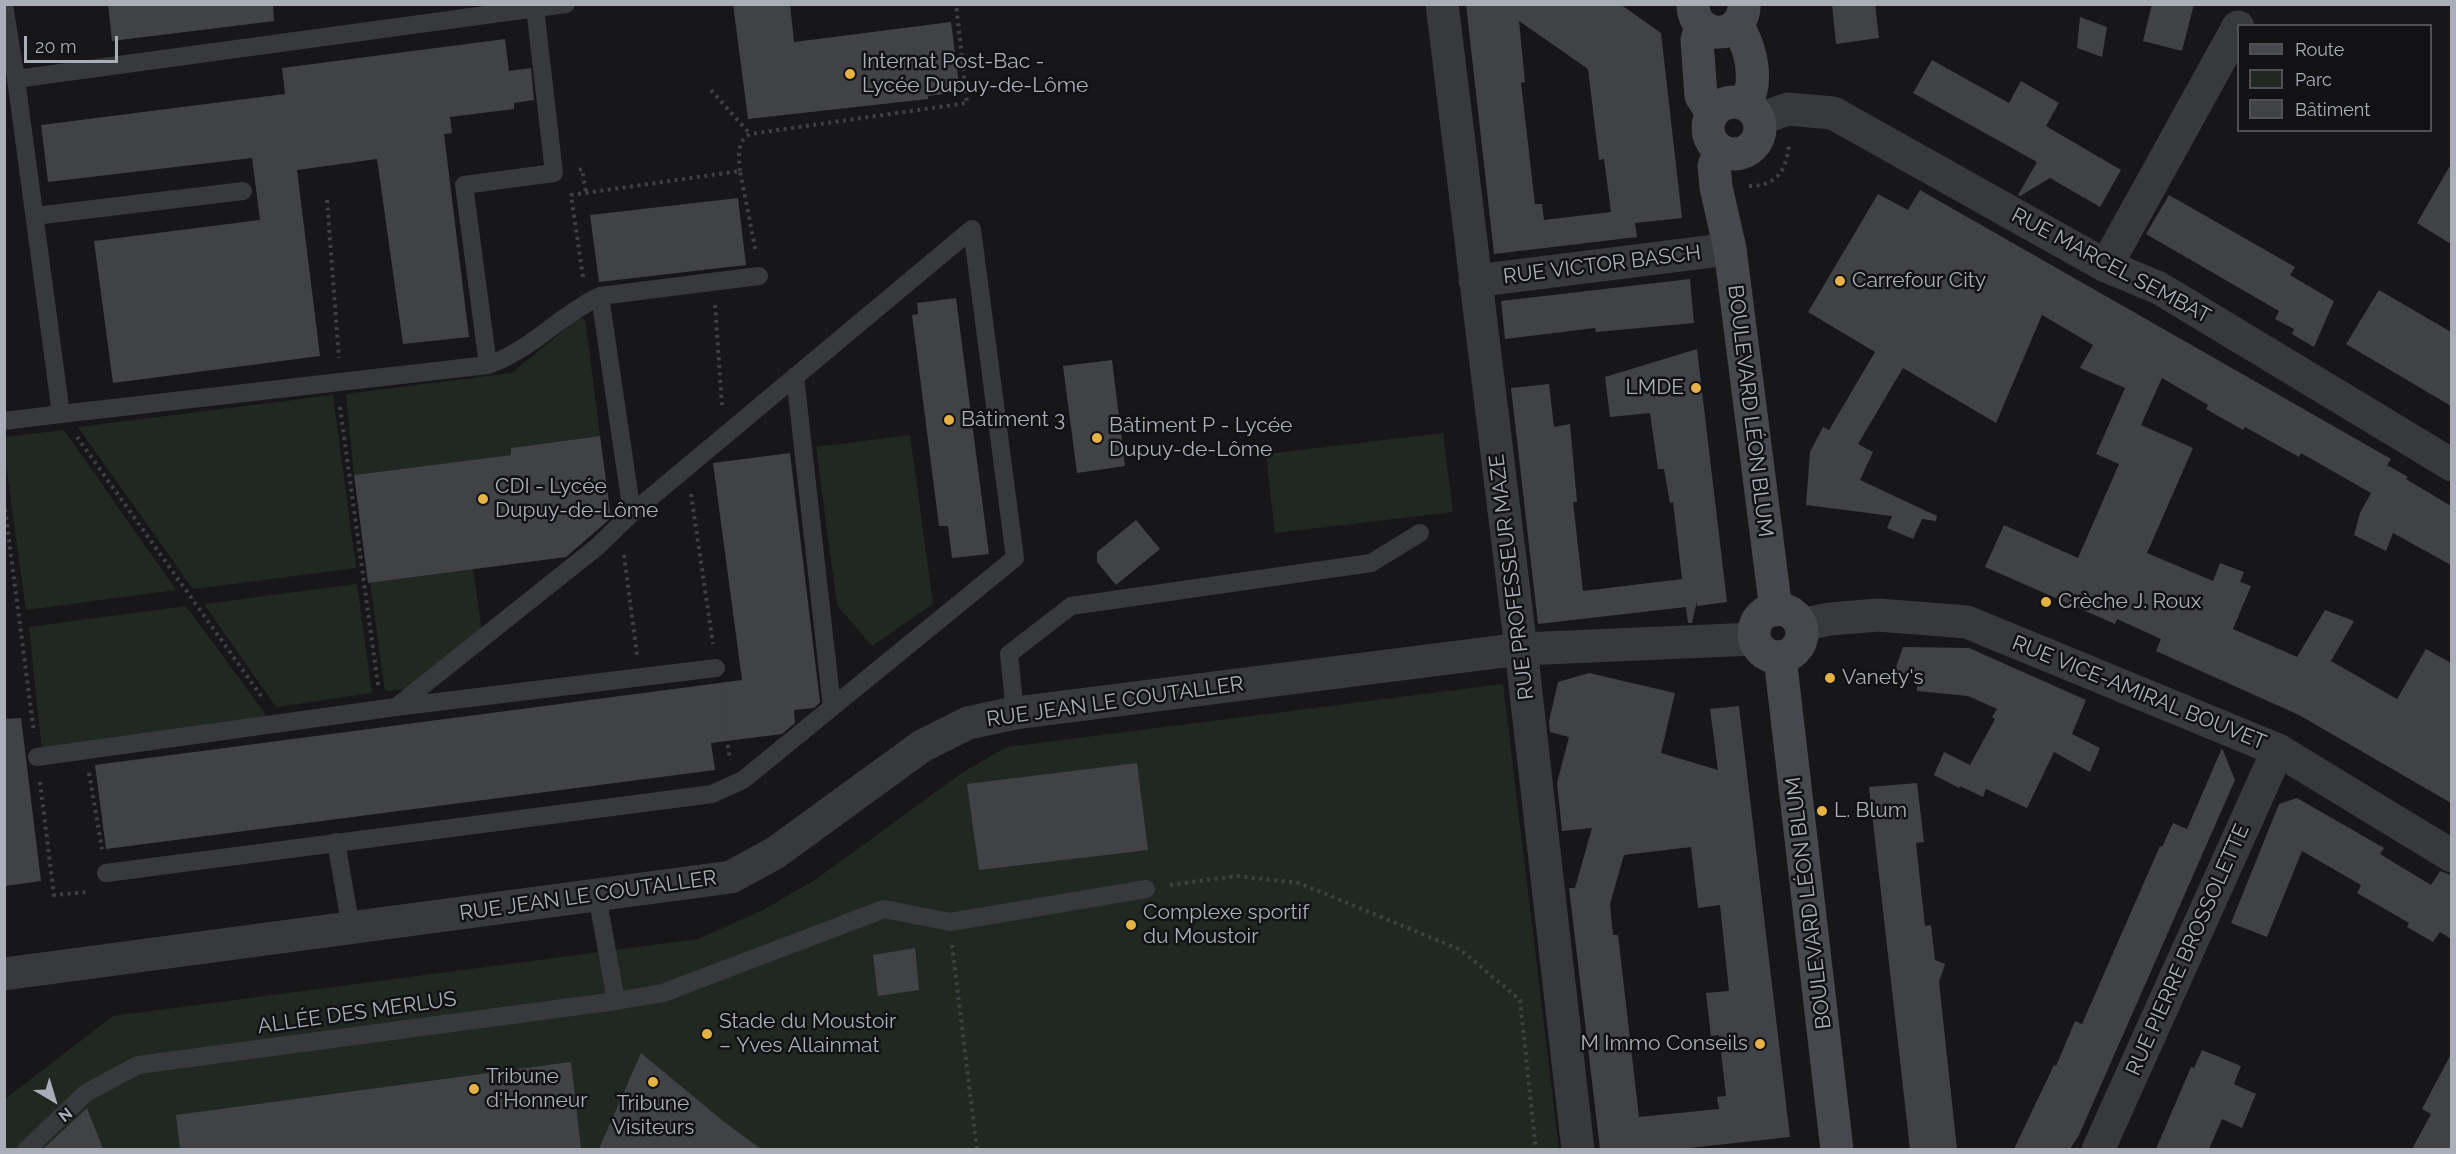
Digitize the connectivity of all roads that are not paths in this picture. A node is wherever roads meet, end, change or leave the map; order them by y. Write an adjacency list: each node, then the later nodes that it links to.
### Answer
1 (566, 4): 5 (lane)
2 (1442, 4): 20 (street, RUE PROFESSEUR MAZE)
3 (2251, 4): 9 (street)
4 (4, 5): 11 (lane)
5 (535, 8): 6 (lane); 22 (lane)
6 (465, 11): 11 (lane)
7 (1692, 11): 8 (main road); 13 (main road)
8 (1741, 14): 12 (main road)
9 (2240, 24)
10 (2237, 30): 18 (street)
11 (16, 79): 16 (lane)
12 (1753, 112): 13 (main road); 14 (main road); 18 (street, RUE MARCEL SEMBAT)
13 (1712, 113): 14 (main road)
14 (1730, 152): 17 (main road, BOULEVARD LÉON BLUM)
15 (243, 191): 16 (lane)
16 (35, 216): 24 (lane)
17 (1730, 249): 20 (street, RUE VICTOR BASCH); 29 (main road, BOULEVARD LÉON BLUM)
18 (2106, 266): 26 (street, RUE MARCEL SEMBAT)
19 (759, 276): 21 (lane)
20 (1476, 281): 31 (street, RUE PROFESSEUR MAZE)
21 (593, 299): 22 (lane); 27 (lane)
22 (488, 365): 24 (lane)
23 (795, 376): 27 (lane); 33 (lane); 33 (lane)
24 (61, 414): 25 (lane)
25 (4, 421)
26 (2451, 465)
27 (626, 519): 34 (lane)
28 (1420, 533): 35 (lane)
29 (1788, 617): 30 (main road); 30 (main road); 36 (street, RUE VICE-AMIRAL BOUVET)
30 (1767, 648): 31 (street, RUE JEAN LE COUTALLER); 48 (main road, BOULEVARD LÉON BLUM)
31 (1521, 649): 35 (street, RUE JEAN LE COUTALLER); 47 (street, RUE PROFESSEUR MAZE)
32 (716, 668): 34 (lane)
33 (832, 707): 38 (lane)
34 (388, 709): 37 (lane)
35 (1015, 713): 42 (street, RUE JEAN LE COUTALLER)
36 (2278, 750): 39 (street, RUE VICE-AMIRAL BOUVET); 49 (street, RUE PIERRE BROSSOLETTE)
37 (37, 757)
38 (336, 842): 40 (lane); 43 (lane)
39 (2451, 856)
40 (106, 873)
41 (1146, 889): 45 (lane, ALLÉE DES MERLUS)
42 (597, 896): 43 (street, RUE JEAN LE COUTALLER); 45 (lane)
43 (351, 928): 44 (street, RUE JEAN LE COUTALLER)
44 (4, 974)
45 (616, 1001): 46 (lane, ALLÉE DES MERLUS)
46 (27, 1149)
47 (1578, 1149)
48 (1837, 1149)
49 (2098, 1149)

